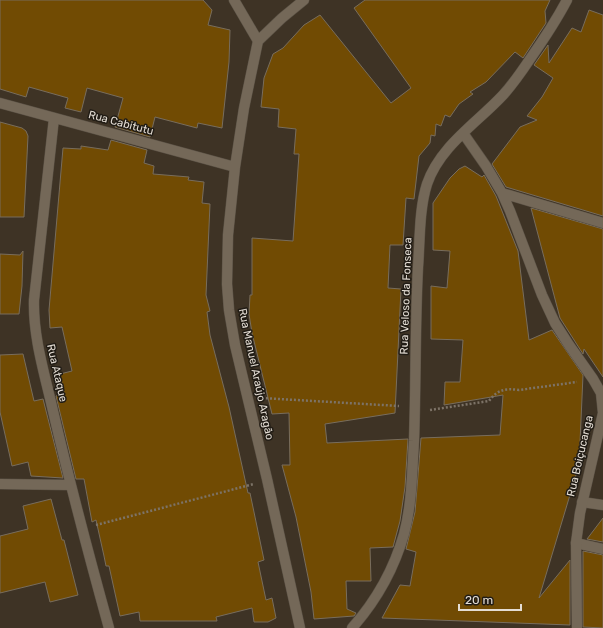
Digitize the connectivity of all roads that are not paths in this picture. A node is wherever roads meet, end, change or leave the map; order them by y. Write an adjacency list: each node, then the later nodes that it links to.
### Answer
1 (234, 0): 4 (street)
2 (304, 0): 4 (street)
3 (567, 0): 7 (street, Rua Veloso da Fonseca)
4 (258, 41): 8 (street, Rua Manuel Araújo Aragão)
5 (0, 103): 6 (street, Rua Cabitutu)
6 (54, 118): 8 (street, Rua Cabitutu); 13 (street, Rua Ataque)
7 (463, 133): 9 (street, Rua Boiçucanga); 20 (street, Rua Veloso da Fonseca)
8 (235, 167): 19 (street, Rua Manuel Araújo Aragão)
9 (502, 193): 10 (street); 11 (street, Rua Boiçucanga)
10 (603, 223)
11 (603, 401): 14 (street, Rua Boiçucanga)
12 (0, 484): 13 (street)
13 (70, 485): 18 (street, Rua Ataque)
14 (582, 502): 15 (street); 16 (street, Rua Boiçucanga)
15 (603, 505)
16 (576, 543): 17 (street); 21 (street, Rua Boiçucanga)
17 (603, 549)
18 (109, 628)
19 (300, 628)
20 (352, 628)
21 (576, 628)

